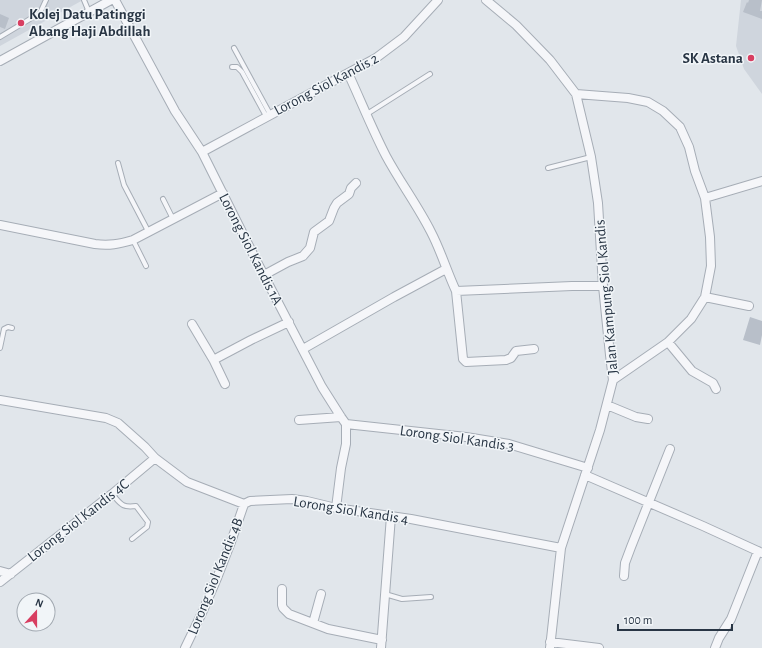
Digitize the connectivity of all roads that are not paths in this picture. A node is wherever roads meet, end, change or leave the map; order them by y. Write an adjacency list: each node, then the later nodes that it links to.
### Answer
1 (46, 0): 8 (lane)
2 (84, 0): 7 (lane)
3 (111, 0): 7 (street)
4 (115, 0): 17 (street, Lorong Siol Kandis 1A)
5 (438, 0): 12 (street, Lorong Siol Kandis 2)
6 (486, 0): 14 (street, Jalan Kampung Siol Kandis)
7 (89, 12): 10 (street)
8 (0, 36)
9 (234, 48): 16 (lane)
10 (0, 61)
11 (232, 68): 16 (lane)
12 (348, 73): 15 (street); 16 (street, Lorong Siol Kandis 2)
13 (430, 74): 15 (lane)
14 (576, 94): 18 (street, Jalan Kampung Siol Kandis); 24 (street)
15 (366, 114): 31 (street)
16 (268, 115): 17 (street, Lorong Siol Kandis 2)
17 (202, 152): 23 (street, Lorong Siol Kandis 1A)
18 (591, 158): 20 (lane); 33 (street, Jalan Kampung Siol Kandis)
19 (118, 163): 28 (lane)
20 (548, 168)
21 (762, 181): 24 (street)
22 (356, 183): 32 (street)
23 (222, 194): 26 (street); 32 (street, Lorong Siol Kandis 1A)
24 (705, 198): 35 (street)
25 (163, 199): 26 (lane)
26 (173, 219): 28 (street)
27 (0, 225): 29 (street)
28 (148, 232): 29 (street)
29 (133, 240): 30 (lane)
30 (146, 266)
31 (446, 269): 34 (street); 42 (street)
32 (264, 274): 37 (street, Lorong Siol Kandis 1A)
33 (603, 286): 34 (street); 45 (street, Jalan Kampung Siol Kandis)
34 (456, 291): 43 (street)
35 (705, 297): 36 (street); 40 (street)
36 (749, 306)
37 (290, 322): 42 (street, Lorong Siol Kandis 1A); 44 (street)
38 (192, 324): 44 (street)
39 (12, 328): 41 (lane)
40 (668, 342): 45 (street); 47 (street)
41 (0, 348)
42 (303, 349): 50 (street, Lorong Siol Kandis 1A)
43 (534, 349)
44 (214, 362): 46 (street)
45 (613, 380): 49 (street, Jalan Kampung Siol Kandis)
46 (225, 384)
47 (716, 389)
48 (0, 400): 55 (street)
49 (607, 405): 51 (street); 56 (street, Jalan Kampung Siol Kandis)
50 (341, 417): 52 (street); 53 (street, Lorong Siol Kandis 1A)
51 (648, 419)
52 (300, 420)
53 (346, 424): 56 (street, Lorong Siol Kandis 3); 60 (street)
54 (670, 449): 58 (street)
55 (155, 458): 57 (street, Lorong Siol Kandis 4C); 59 (street)
56 (587, 472): 58 (street, Lorong Siol Kandis 3); 63 (street, Jalan Kampung Siol Kandis)
57 (112, 494): 62 (lane); 66 (street, Lorong Siol Kandis 4C)
58 (648, 502): 64 (street, Lorong Siol Kandis 3); 67 (street)
59 (244, 504): 60 (street, Lorong Siol Kandis 4); 76 (street, Lorong Siol Kandis 4B)
60 (336, 508): 61 (street, Lorong Siol Kandis 4)
61 (391, 516): 63 (street, Lorong Siol Kandis 4); 71 (street)
62 (132, 539)
63 (561, 548): 75 (street, Jalan Kampung Siol Kandis)
64 (760, 552): 78 (street)
65 (0, 571): 66 (street)
66 (11, 574): 68 (street, Lorong Siol Kandis 4C)
67 (624, 576)
68 (0, 582)
69 (282, 589): 73 (street)
70 (321, 594): 73 (street)
71 (385, 594): 72 (lane); 74 (street)
72 (431, 597)
73 (313, 623): 74 (street)
74 (381, 644)
75 (550, 645): 77 (street)
76 (185, 648)
77 (599, 648)
78 (715, 648)

